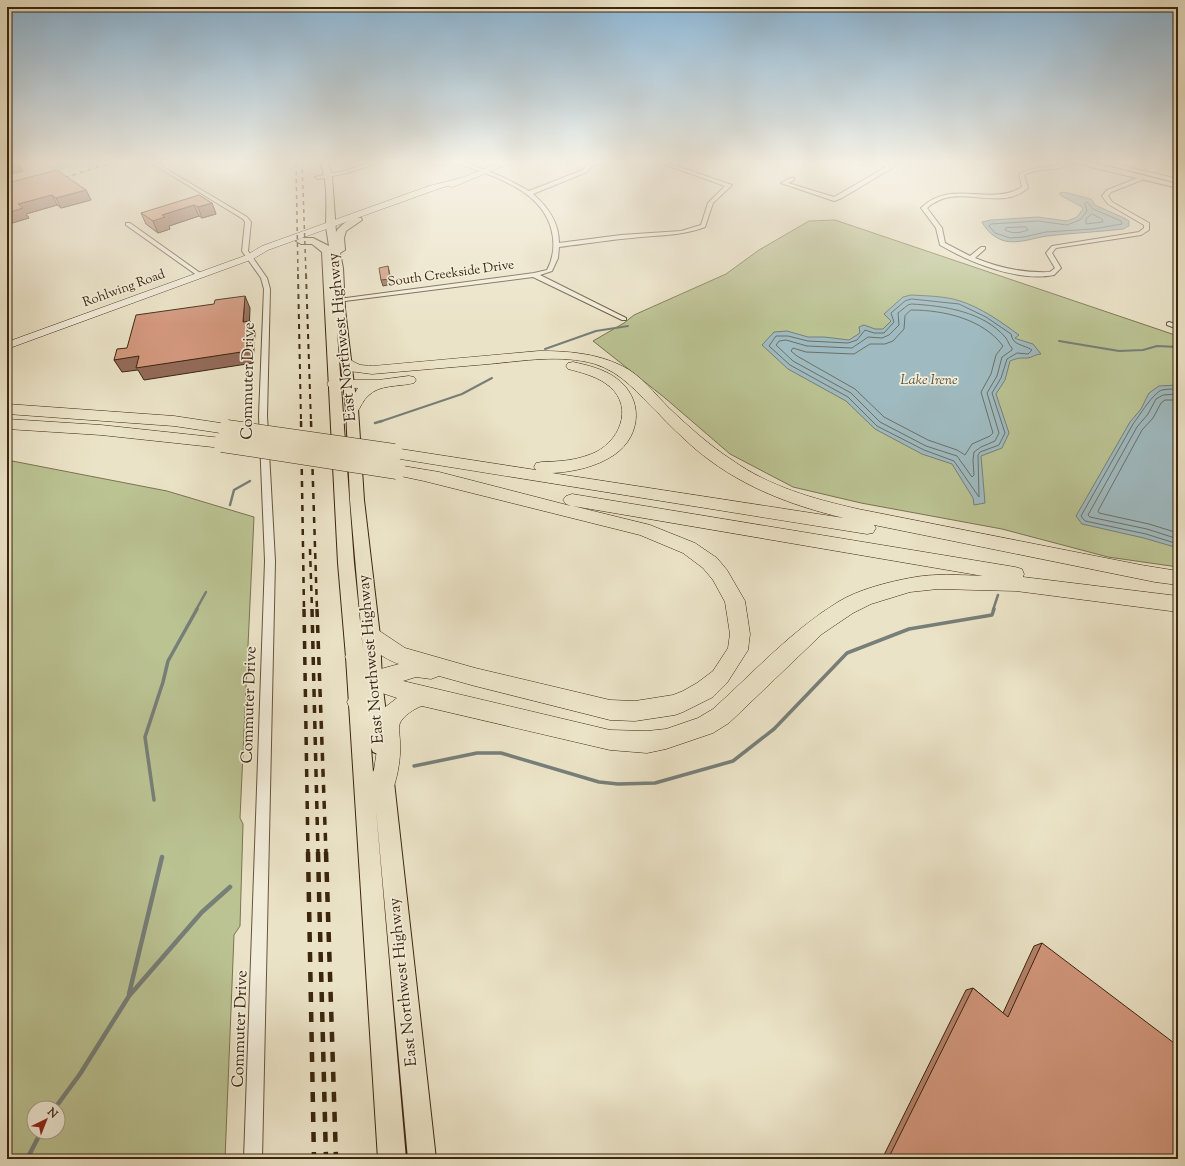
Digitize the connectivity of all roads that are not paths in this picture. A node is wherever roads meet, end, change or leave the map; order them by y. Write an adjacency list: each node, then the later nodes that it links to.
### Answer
1 (241, 215): 19 (street)
2 (330, 215): 14 (main road, East Northwest Highway)
3 (337, 215): 4 (main road)
4 (349, 215)
5 (358, 215): 14 (street)
6 (370, 215): 12 (street)
7 (548, 215): 16 (street)
8 (707, 215): 16 (street)
9 (927, 215): 20 (street)
10 (1131, 215): 20 (street)
11 (321, 216): 14 (main road, East Northwest Highway)
12 (358, 220): 14 (street); 21 (main road)
13 (128, 224): 22 (street)
14 (327, 229): 15 (street, Rohlwing Road); 18 (main road, East Northwest Highway); 19 (street, Rohlwing Road); 21 (main road, East Northwest Highway)
15 (301, 241): 18 (main road); 19 (street, Rohlwing Road)
16 (557, 245): 23 (street, South Creekside Drive)
17 (983, 248): 20 (street)
18 (326, 252): 24 (main road, East Northwest Highway)
19 (250, 257): 22 (street, Rohlwing Road); 52 (street, Commuter Drive)
20 (970, 258)
21 (338, 268): 24 (main road, East Northwest Highway)
22 (200, 275): 28 (street, Rohlwing Road)
23 (534, 275): 24 (street, South Creekside Drive); 25 (street)
24 (334, 301): 29 (main road, East Northwest Highway); 32 (main road, East Northwest Highway)
25 (624, 319)
26 (1169, 324): 27 (street)
27 (1178, 327)
28 (7, 346)
29 (346, 362): 30 (highway); 32 (main road, East Northwest Highway)
30 (387, 369): 32 (highway); 39 (highway)
31 (378, 384): 32 (highway); 34 (highway); 37 (highway)
32 (339, 389): 34 (main road, East Northwest Highway); 44 (main road, East Northwest Highway)
33 (7, 409): 36 (highway)
34 (352, 409): 43 (main road, East Northwest Highway)
35 (7, 424): 36 (highway)
36 (224, 436): 37 (highway, bridge); 38 (highway, bridge)
37 (418, 457): 39 (highway)
38 (427, 476): 41 (highway); 45 (highway)
39 (1155, 575): 40 (highway)
40 (1178, 578)
41 (1178, 600)
42 (1178, 604): 47 (highway)
43 (371, 636): 45 (highway); 46 (main road, East Northwest Highway)
44 (355, 657): 46 (highway); 48 (main road, East Northwest Highway)
45 (475, 677): 46 (highway)
46 (373, 681): 47 (highway); 48 (highway); 49 (main road, East Northwest Highway)
47 (422, 696): 49 (highway)
48 (358, 702): 50 (main road, East Northwest Highway)
49 (384, 783): 51 (main road, East Northwest Highway)
50 (383, 1024): 51 (main road); 53 (main road, East Northwest Highway)
51 (408, 1028): 54 (main road, East Northwest Highway)
52 (253, 1159)
53 (392, 1159)
54 (422, 1159)

